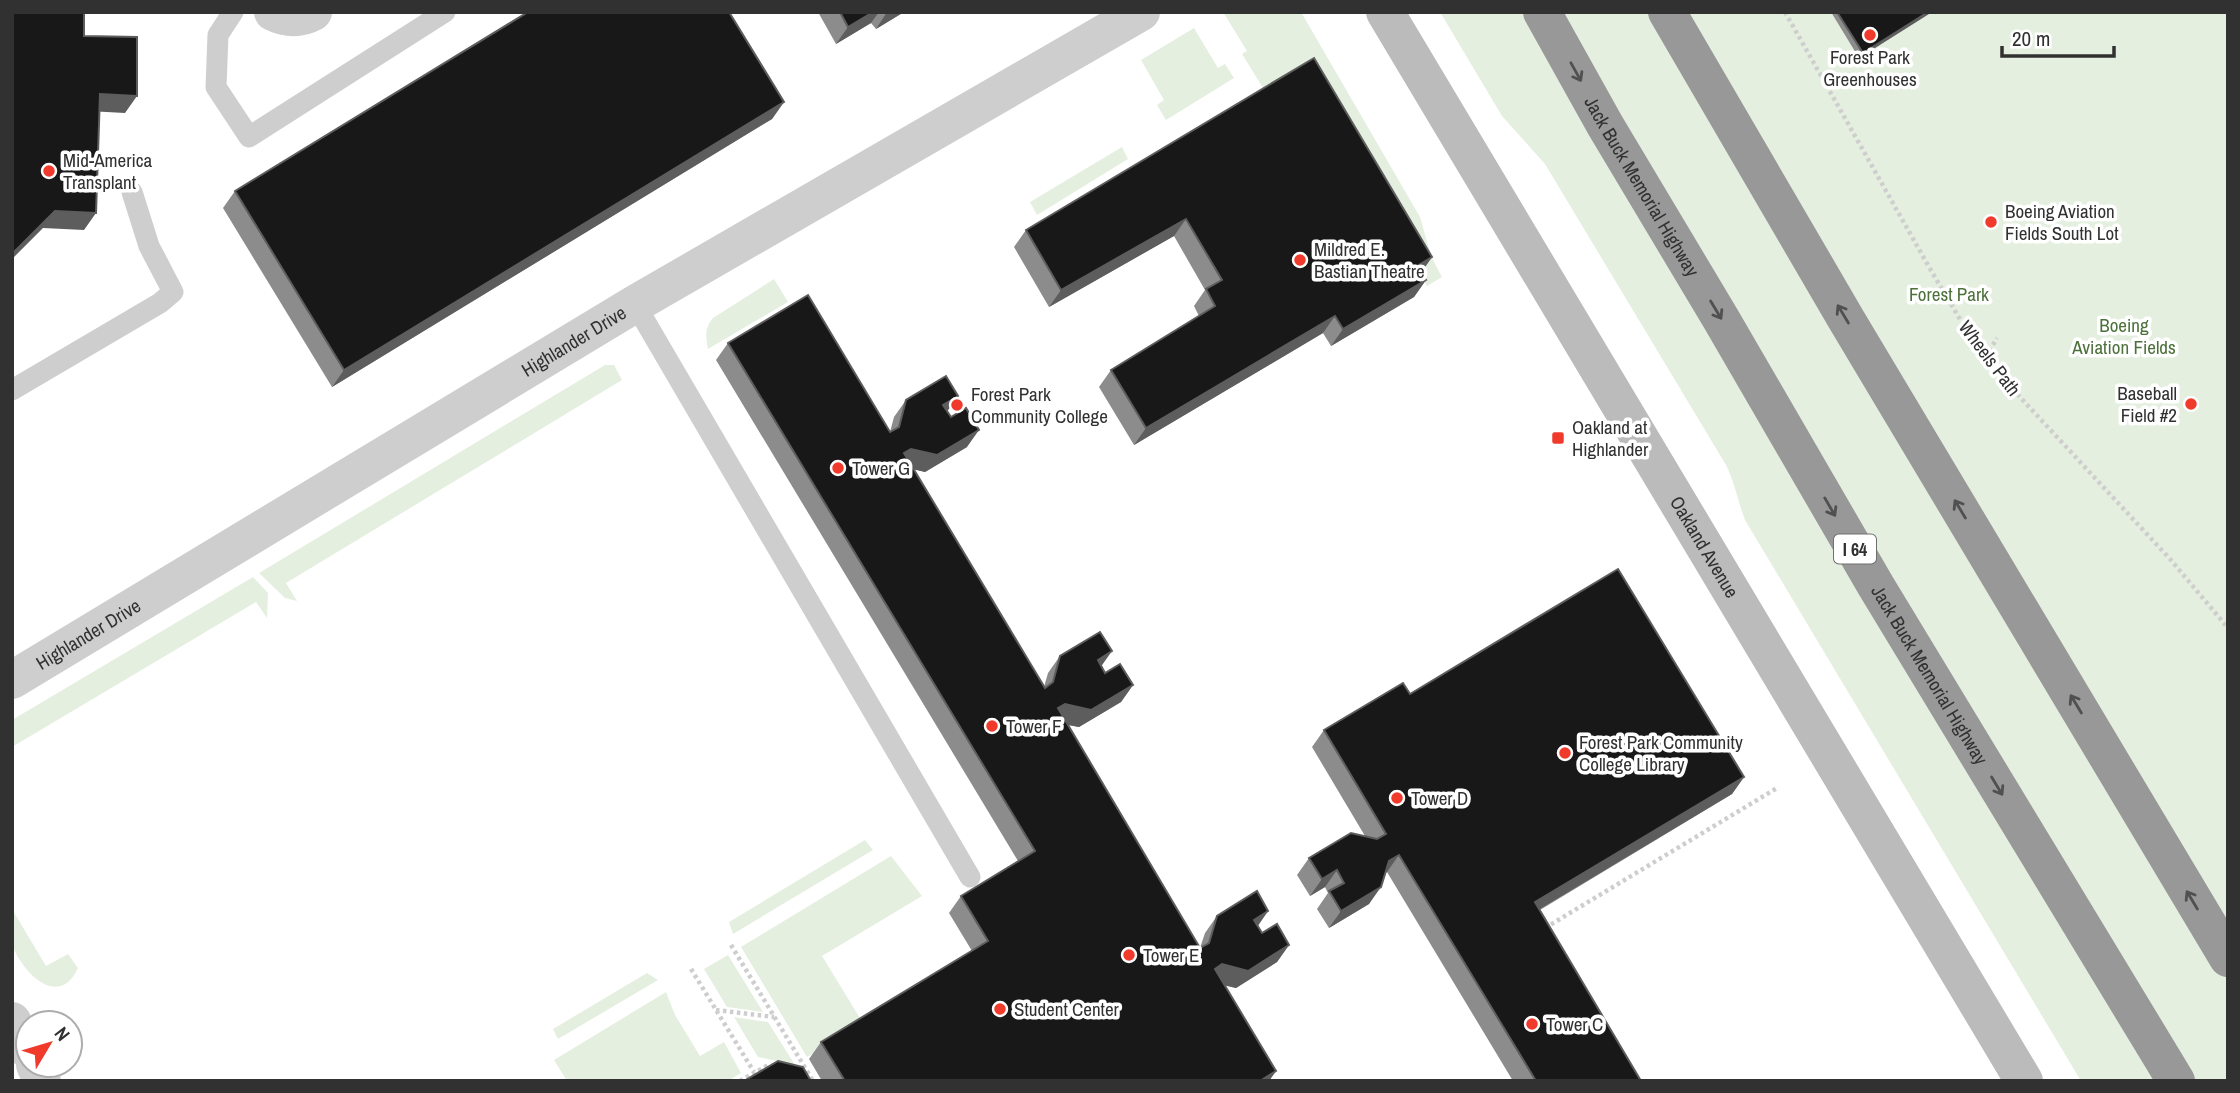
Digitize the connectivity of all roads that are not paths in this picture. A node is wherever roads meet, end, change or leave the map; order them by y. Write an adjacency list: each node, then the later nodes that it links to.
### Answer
1 (233, 12): 4 (lane)
2 (273, 12): 3 (street)
3 (313, 12)
4 (445, 12)
5 (1141, 12): 10 (street, Highlander Drive)
6 (1385, 12): 15 (street, Oakland Avenue)
7 (1542, 12): 16 (highway, Jack Buck Memorial Highway / I 64, one-way to 16)
8 (1667, 12): 14 (highway, one-way to 8)
9 (132, 192): 11 (lane)
10 (635, 304): 12 (street, Highlander Drive); 13 (lane)
11 (12, 390)
12 (12, 680)
13 (970, 877)
14 (2228, 958)
15 (2024, 1081)
16 (2176, 1081)

